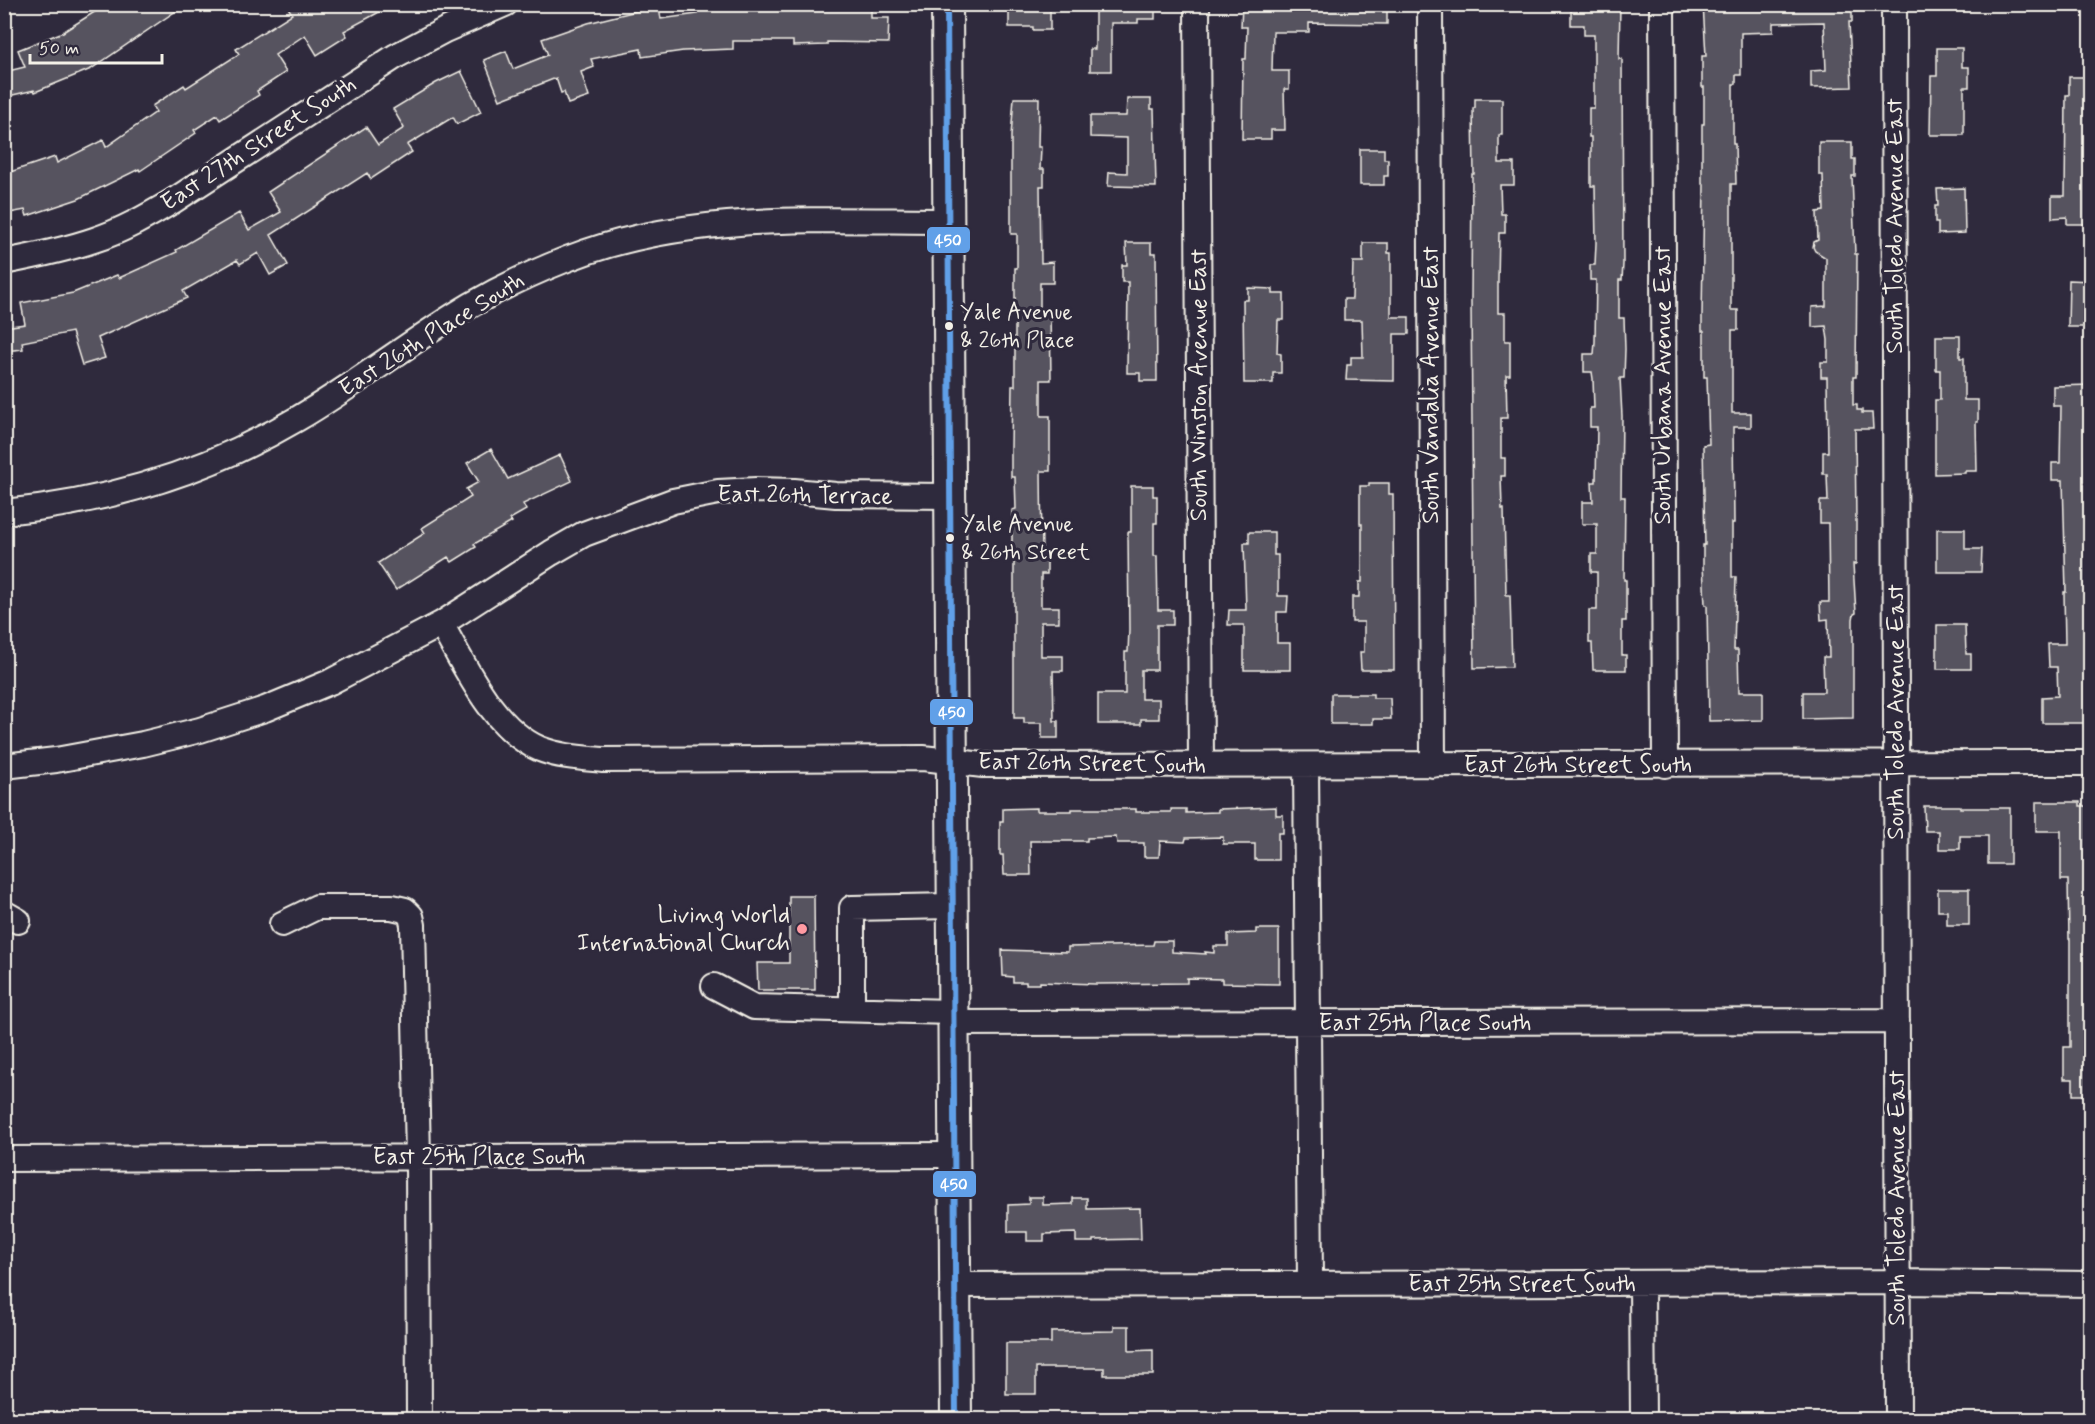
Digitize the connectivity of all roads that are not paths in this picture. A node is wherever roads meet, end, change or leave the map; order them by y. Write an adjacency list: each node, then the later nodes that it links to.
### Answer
1 (505, 4): 8 (street, East 27th Street South)
2 (947, 4): 7 (main road)
3 (1197, 4): 15 (street, South Winston Avenue East)
4 (1430, 4): 17 (street, South Vandalia Avenue East)
5 (1662, 4): 18 (street, South Urbana Avenue East)
6 (1894, 4): 14 (street, South Toledo Avenue East)
7 (949, 220): 9 (main road); 10 (street, East 26th Place South)
8 (4, 262)
9 (950, 496): 11 (street, East 26th Terrace); 12 (main road)
10 (4, 512)
11 (441, 624): 12 (street, East 26th Street South); 19 (street)
12 (951, 761): 15 (street, East 26th Street South); 20 (main road)
13 (2091, 763): 14 (street, East 26th Street South)
14 (1896, 764): 18 (street, East 26th Street South); 25 (street, South Toledo Avenue East)
15 (1201, 765): 16 (street, East 26th Street South)
16 (1306, 765): 17 (street, East 26th Street South); 26 (street)
17 (1433, 765): 18 (street, East 26th Street South)
18 (1665, 765)
19 (4, 766)
20 (952, 906): 23 (street); 24 (main road)
21 (282, 924): 28 (street)
22 (714, 986): 23 (street, East 25th Place South)
23 (852, 1009): 24 (street, East 25th Place South)
24 (952, 1018): 26 (street, East 25th Place South); 27 (main road)
25 (1898, 1021): 26 (street, East 25th Place South); 30 (street, South Toledo Avenue East)
26 (1308, 1024): 32 (street)
27 (953, 1155): 28 (street, East 25th Place South); 34 (main road)
28 (418, 1157): 29 (street, East 25th Place South); 35 (street)
29 (4, 1160)
30 (1897, 1282): 31 (street, East 25th Street South); 33 (street, East 25th Street South); 38 (street, South Toledo Avenue East)
31 (1642, 1283): 32 (street, East 25th Street South); 37 (street)
32 (1310, 1284): 34 (street, East 25th Street South)
33 (2091, 1284)
34 (954, 1285): 36 (main road)
35 (419, 1419)
36 (956, 1419)
37 (1643, 1419)
38 (1898, 1419)

